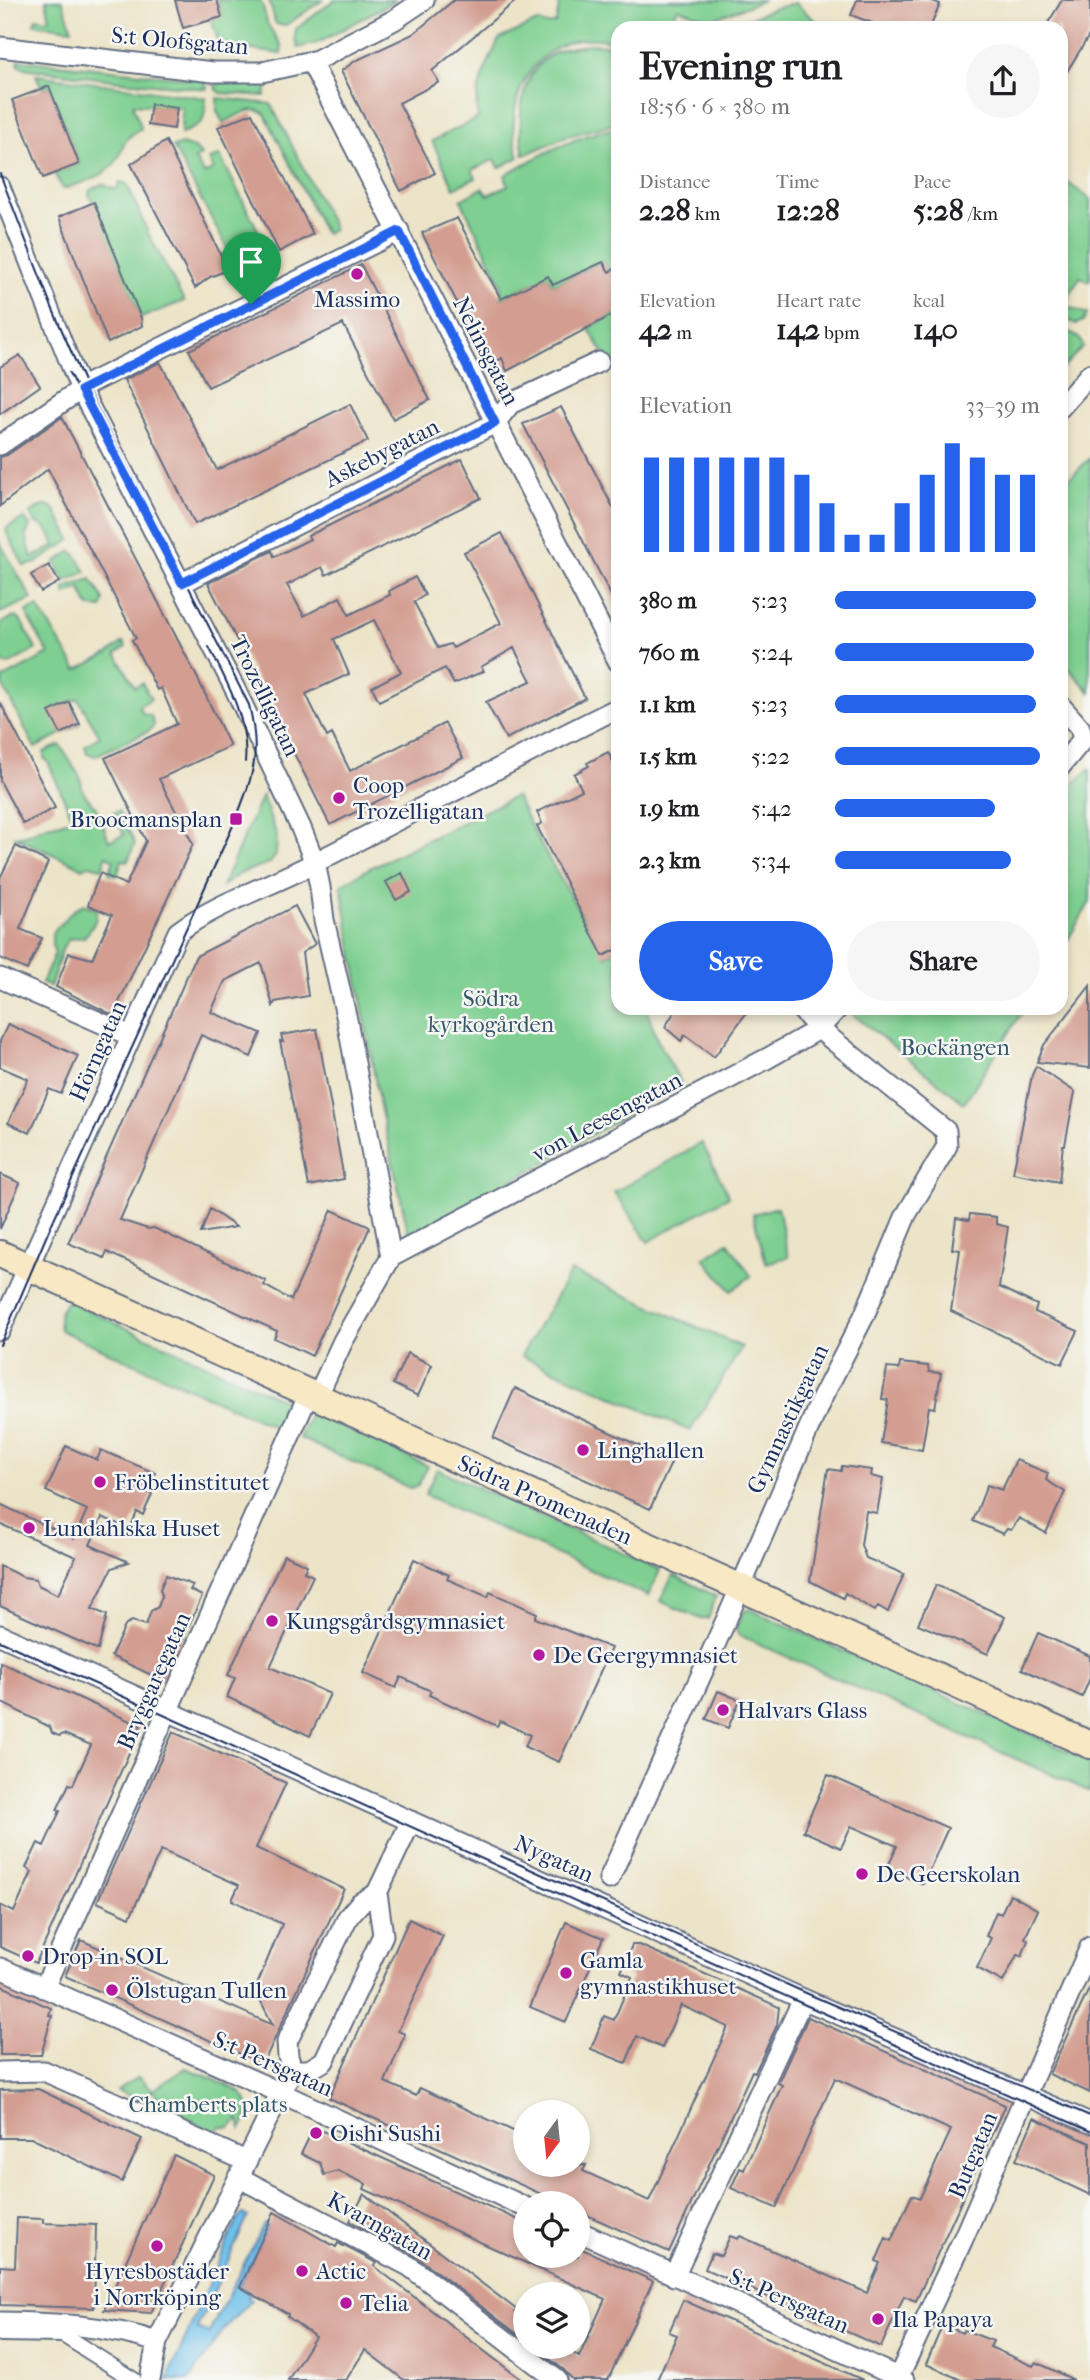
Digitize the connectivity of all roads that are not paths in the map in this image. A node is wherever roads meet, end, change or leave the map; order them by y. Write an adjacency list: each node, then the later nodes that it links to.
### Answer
1 (424, 0): 3 (street, S:t Olofsgatan)
2 (0, 47): 3 (street, S:t Olofsgatan)
3 (311, 62): 5 (street, Nelinsgatan)
4 (0, 187): 8 (street, Trozelligatan)
5 (399, 231): 8 (street); 10 (street, Nelinsgatan)
6 (599, 362): 10 (street, Askebygatan)
7 (1090, 374): 9 (street)
8 (81, 390): 11 (street); 12 (street, Trozelligatan)
9 (1068, 399)
10 (495, 423): 12 (street, Askebygatan); 13 (street, Nelinsgatan)
11 (0, 445)
12 (182, 583): 17 (street, Trozelligatan)
13 (611, 647)
14 (611, 711): 17 (street, Hörngatan)
15 (1068, 714): 16 (street)
16 (1068, 758)
17 (315, 863): 22 (street, Hörngatan); 24 (street, Trozelligatan)
18 (0, 978): 22 (street)
19 (806, 1015): 21 (street)
20 (832, 1015): 21 (street, von Leesengatan)
21 (819, 1029): 24 (street, von Leesengatan); 28 (street, Gymnastikgatan)
22 (131, 1036): 25 (street, Hörngatan)
23 (0, 1254): 25 (main road, Södra Promenaden)
24 (391, 1258): 27 (street, Bryggaregatan)
25 (27, 1266): 26 (street, Hörngatan); 27 (main road, Södra Promenaden)
26 (0, 1331)
27 (313, 1395): 28 (main road, Södra Promenaden); 30 (street, Bryggaregatan)
28 (740, 1588): 31 (main road, Södra Promenaden); 33 (street, Gymnastikgatan)
29 (0, 1636): 30 (street, Nygatan)
30 (168, 1711): 32 (street, Nygatan); 37 (street, Bryggaregatan)
31 (1090, 1745)
32 (411, 1821): 34 (street); 38 (street, Nygatan)
33 (609, 1879)
34 (377, 1893): 39 (street); 39 (street)
35 (1090, 1947): 42 (street, Butgatan)
36 (0, 1968): 37 (street, S:t Persgatan)
37 (44, 1988): 41 (street, S:t Persgatan)
38 (803, 1999): 42 (street, Nygatan); 47 (street)
39 (292, 2070): 41 (street)
40 (0, 2072): 44 (street, Kvarngatan)
41 (281, 2093): 44 (street); 45 (street, S:t Persgatan)
42 (1026, 2094): 43 (street, Nygatan); 51 (street, Butgatan)
43 (1090, 2123)
44 (242, 2169): 50 (street); 54 (street, Kvarngatan)
45 (513, 2201)
46 (590, 2237): 47 (street, S:t Persgatan)
47 (674, 2276): 51 (street, S:t Persgatan)
48 (0, 2322): 50 (street)
49 (0, 2334): 52 (street)
50 (157, 2342): 53 (street)
51 (900, 2379)
52 (134, 2380)
53 (150, 2380)
54 (557, 2380)

